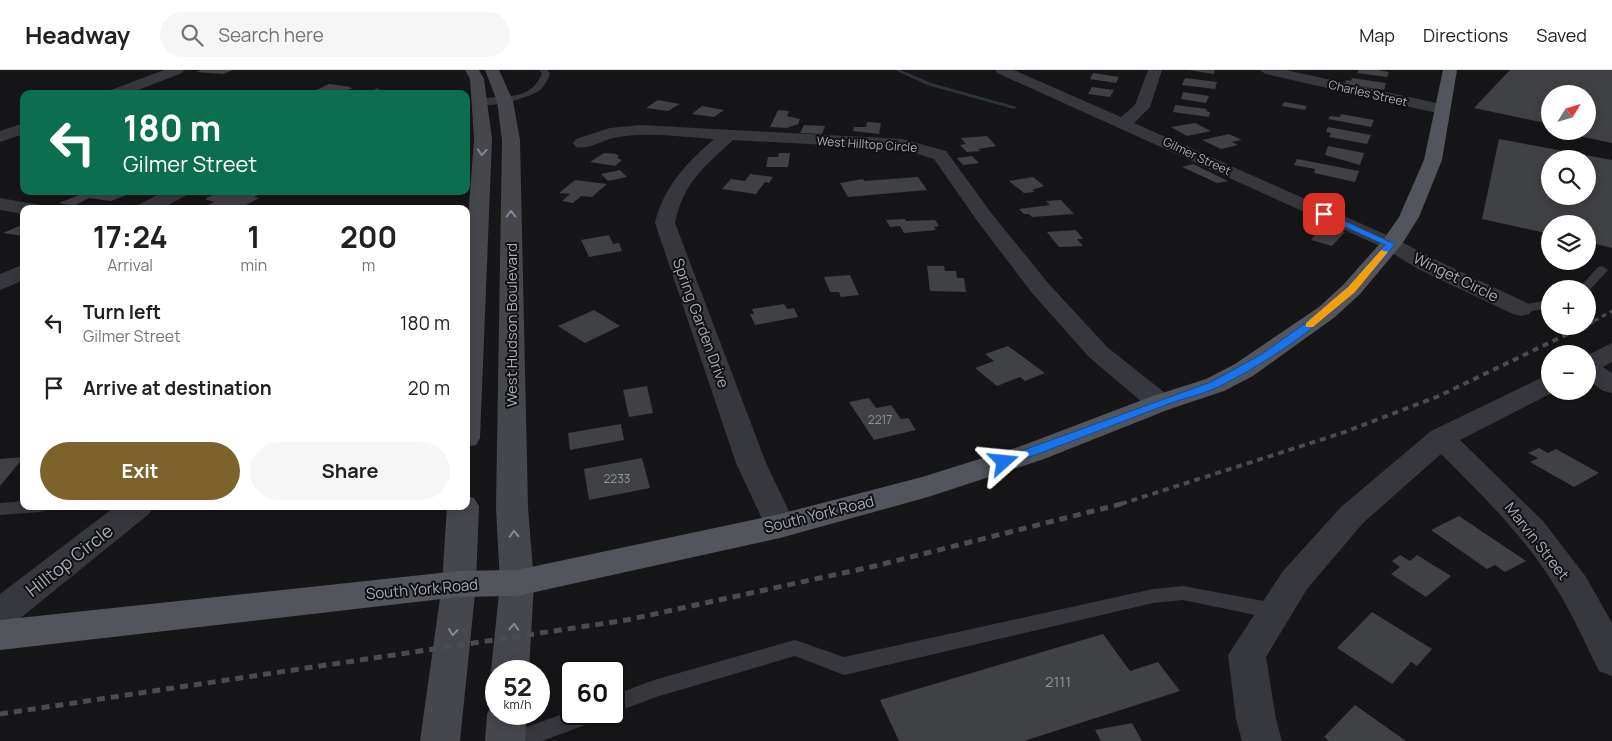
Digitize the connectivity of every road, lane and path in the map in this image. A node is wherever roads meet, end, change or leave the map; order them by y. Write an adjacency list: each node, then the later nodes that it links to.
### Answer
1 (177, 70): 9 (street)
2 (472, 70): 11 (main road)
3 (492, 70): 10 (main road, West Hudson Boulevard)
4 (543, 70): 10 (lane)
5 (1002, 70): 13 (street, Gilmer Street)
6 (1155, 70): 13 (street)
7 (1266, 70): 12 (street, Charles Street)
8 (1450, 70): 12 (main road, South York Road)
9 (124, 90)
10 (505, 100): 11 (lane); 42 (main road, West Hudson Boulevard, one-way to 10)
11 (479, 103): 31 (main road, one-way to 31)
12 (1441, 109): 22 (main road, South York Road)
13 (1124, 123): 22 (street, Gilmer Street)
14 (20, 130): 16 (street)
15 (727, 136): 17 (street, West Hilltop Circle); 35 (street, West Hilltop Circle); 41 (street, Spring Garden Drive)
16 (0, 137)
17 (582, 143)
18 (172, 195): 20 (street)
19 (0, 204): 21 (street)
20 (153, 205)
21 (20, 207)
22 (1391, 244): 28 (street, Winget Circle); 35 (main road, South York Road)
23 (1602, 270): 25 (lane)
24 (20, 273): 26 (street)
25 (1593, 280)
26 (0, 283)
27 (1541, 306): 28 (lane)
28 (1521, 309)
29 (1612, 351): 30 (street)
30 (1596, 361)
31 (470, 368)
32 (1596, 372): 33 (street)
33 (1612, 385)
34 (1541, 388): 36 (street)
35 (1160, 403): 41 (main road, South York Road)
36 (1441, 438): 44 (street); 48 (street, Marvin Street)
37 (20, 508): 38 (lane)
38 (0, 509)
39 (129, 510): 45 (street, Hilltop Circle)
40 (463, 510): 43 (main road)
41 (780, 526): 42 (main road, South York Road)
42 (517, 583): 43 (main road, South York Road); 47 (main road, West Hudson Boulevard, one-way to 42)
43 (459, 584): 46 (main road, South York Road); 52 (main road, one-way to 52)
44 (1275, 611): 49 (lane); 55 (street)
45 (0, 614)
46 (0, 634)
47 (511, 660)
48 (1612, 660)
49 (625, 700)
50 (560, 724): 54 (lane)
51 (506, 725): 53 (main road)
52 (440, 741)
53 (505, 741)
54 (515, 741)
55 (1262, 741)

